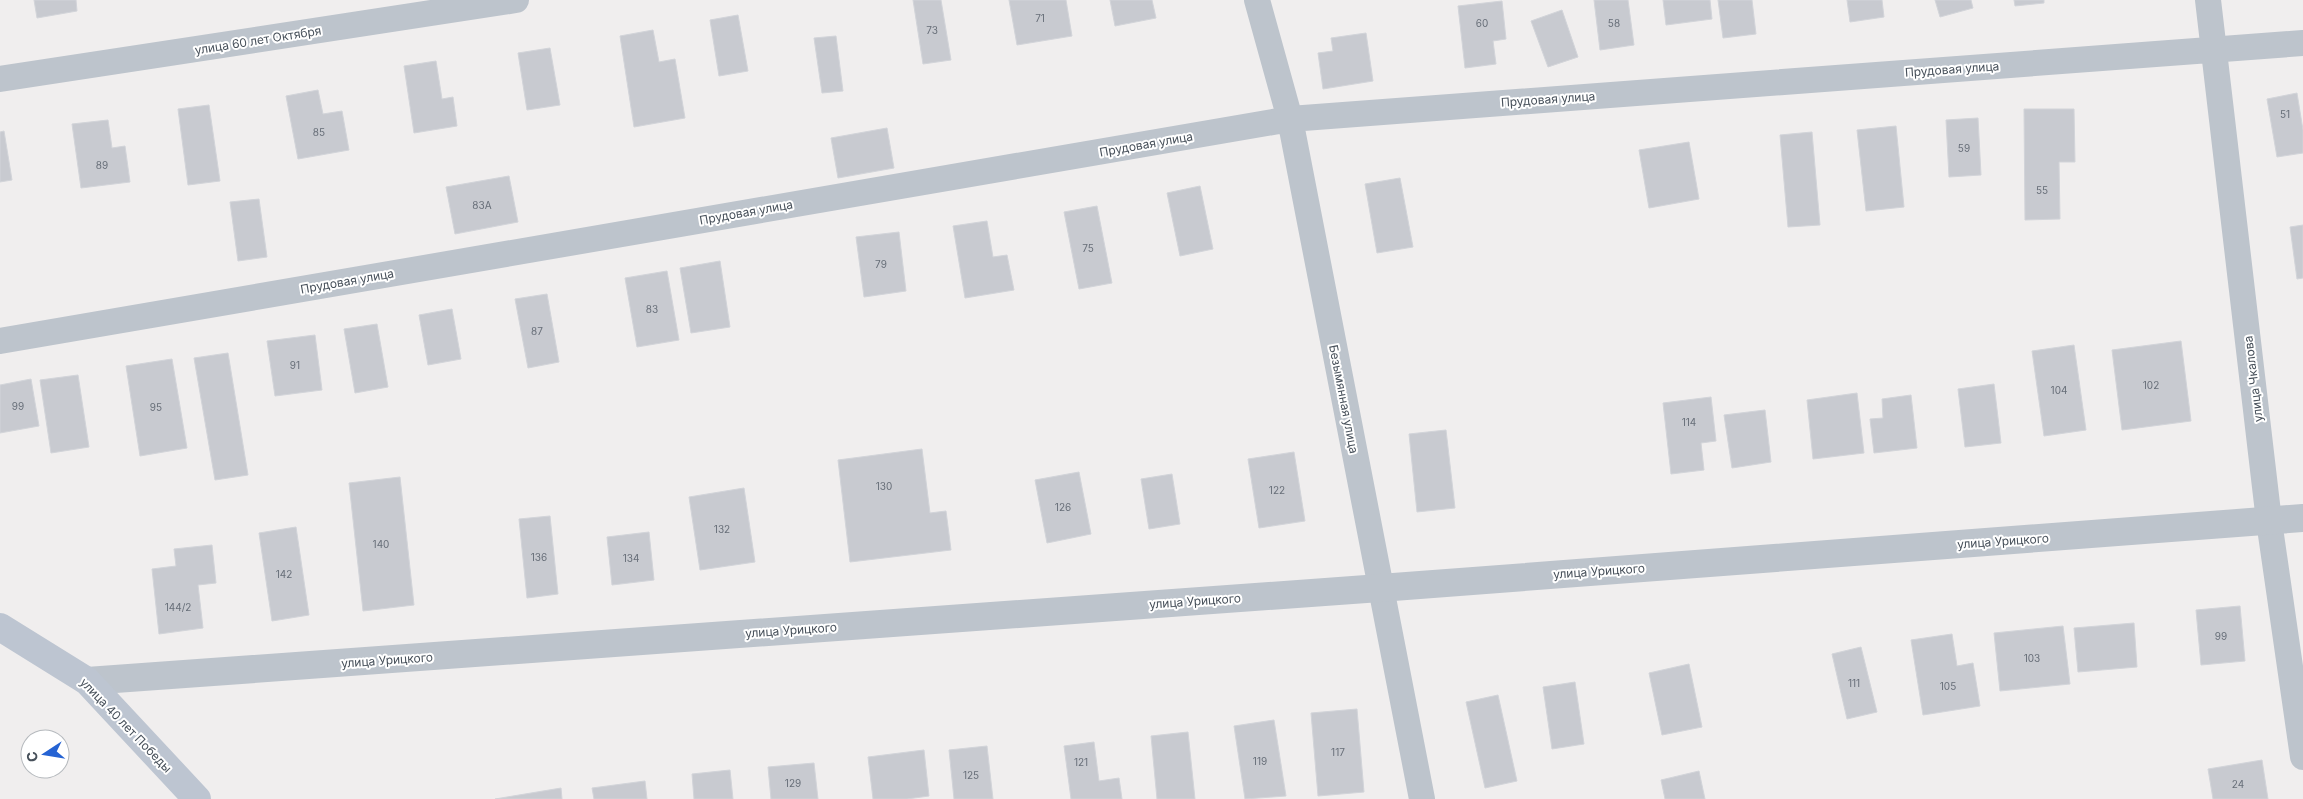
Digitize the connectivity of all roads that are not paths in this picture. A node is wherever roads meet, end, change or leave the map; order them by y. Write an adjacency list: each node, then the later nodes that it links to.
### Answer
1 (516, 0): 6 (street, улица 60 лет Октября)
2 (1257, 0): 7 (street, Безымянная улица)
3 (2208, 0): 5 (street, улица Чкалова)
4 (2303, 43): 5 (street, Прудовая улица)
5 (2215, 49): 7 (street, Прудовая улица); 10 (street, улица Чкалова)
6 (0, 79)
7 (1290, 119): 8 (street, Прудовая улица); 11 (street, Безымянная улица)
8 (0, 341)
9 (2303, 518): 10 (street, улица Урицкого)
10 (2269, 521): 11 (street, улица Урицкого); 14 (street, улица Чкалова)
11 (1380, 588): 13 (street, улица Урицкого); 16 (street, Безымянная улица)
12 (0, 627): 13 (main road, улица 40 лет Победы)
13 (88, 681): 15 (main road, улица 40 лет Победы)
14 (2303, 757)
15 (196, 799)
16 (1422, 799)

